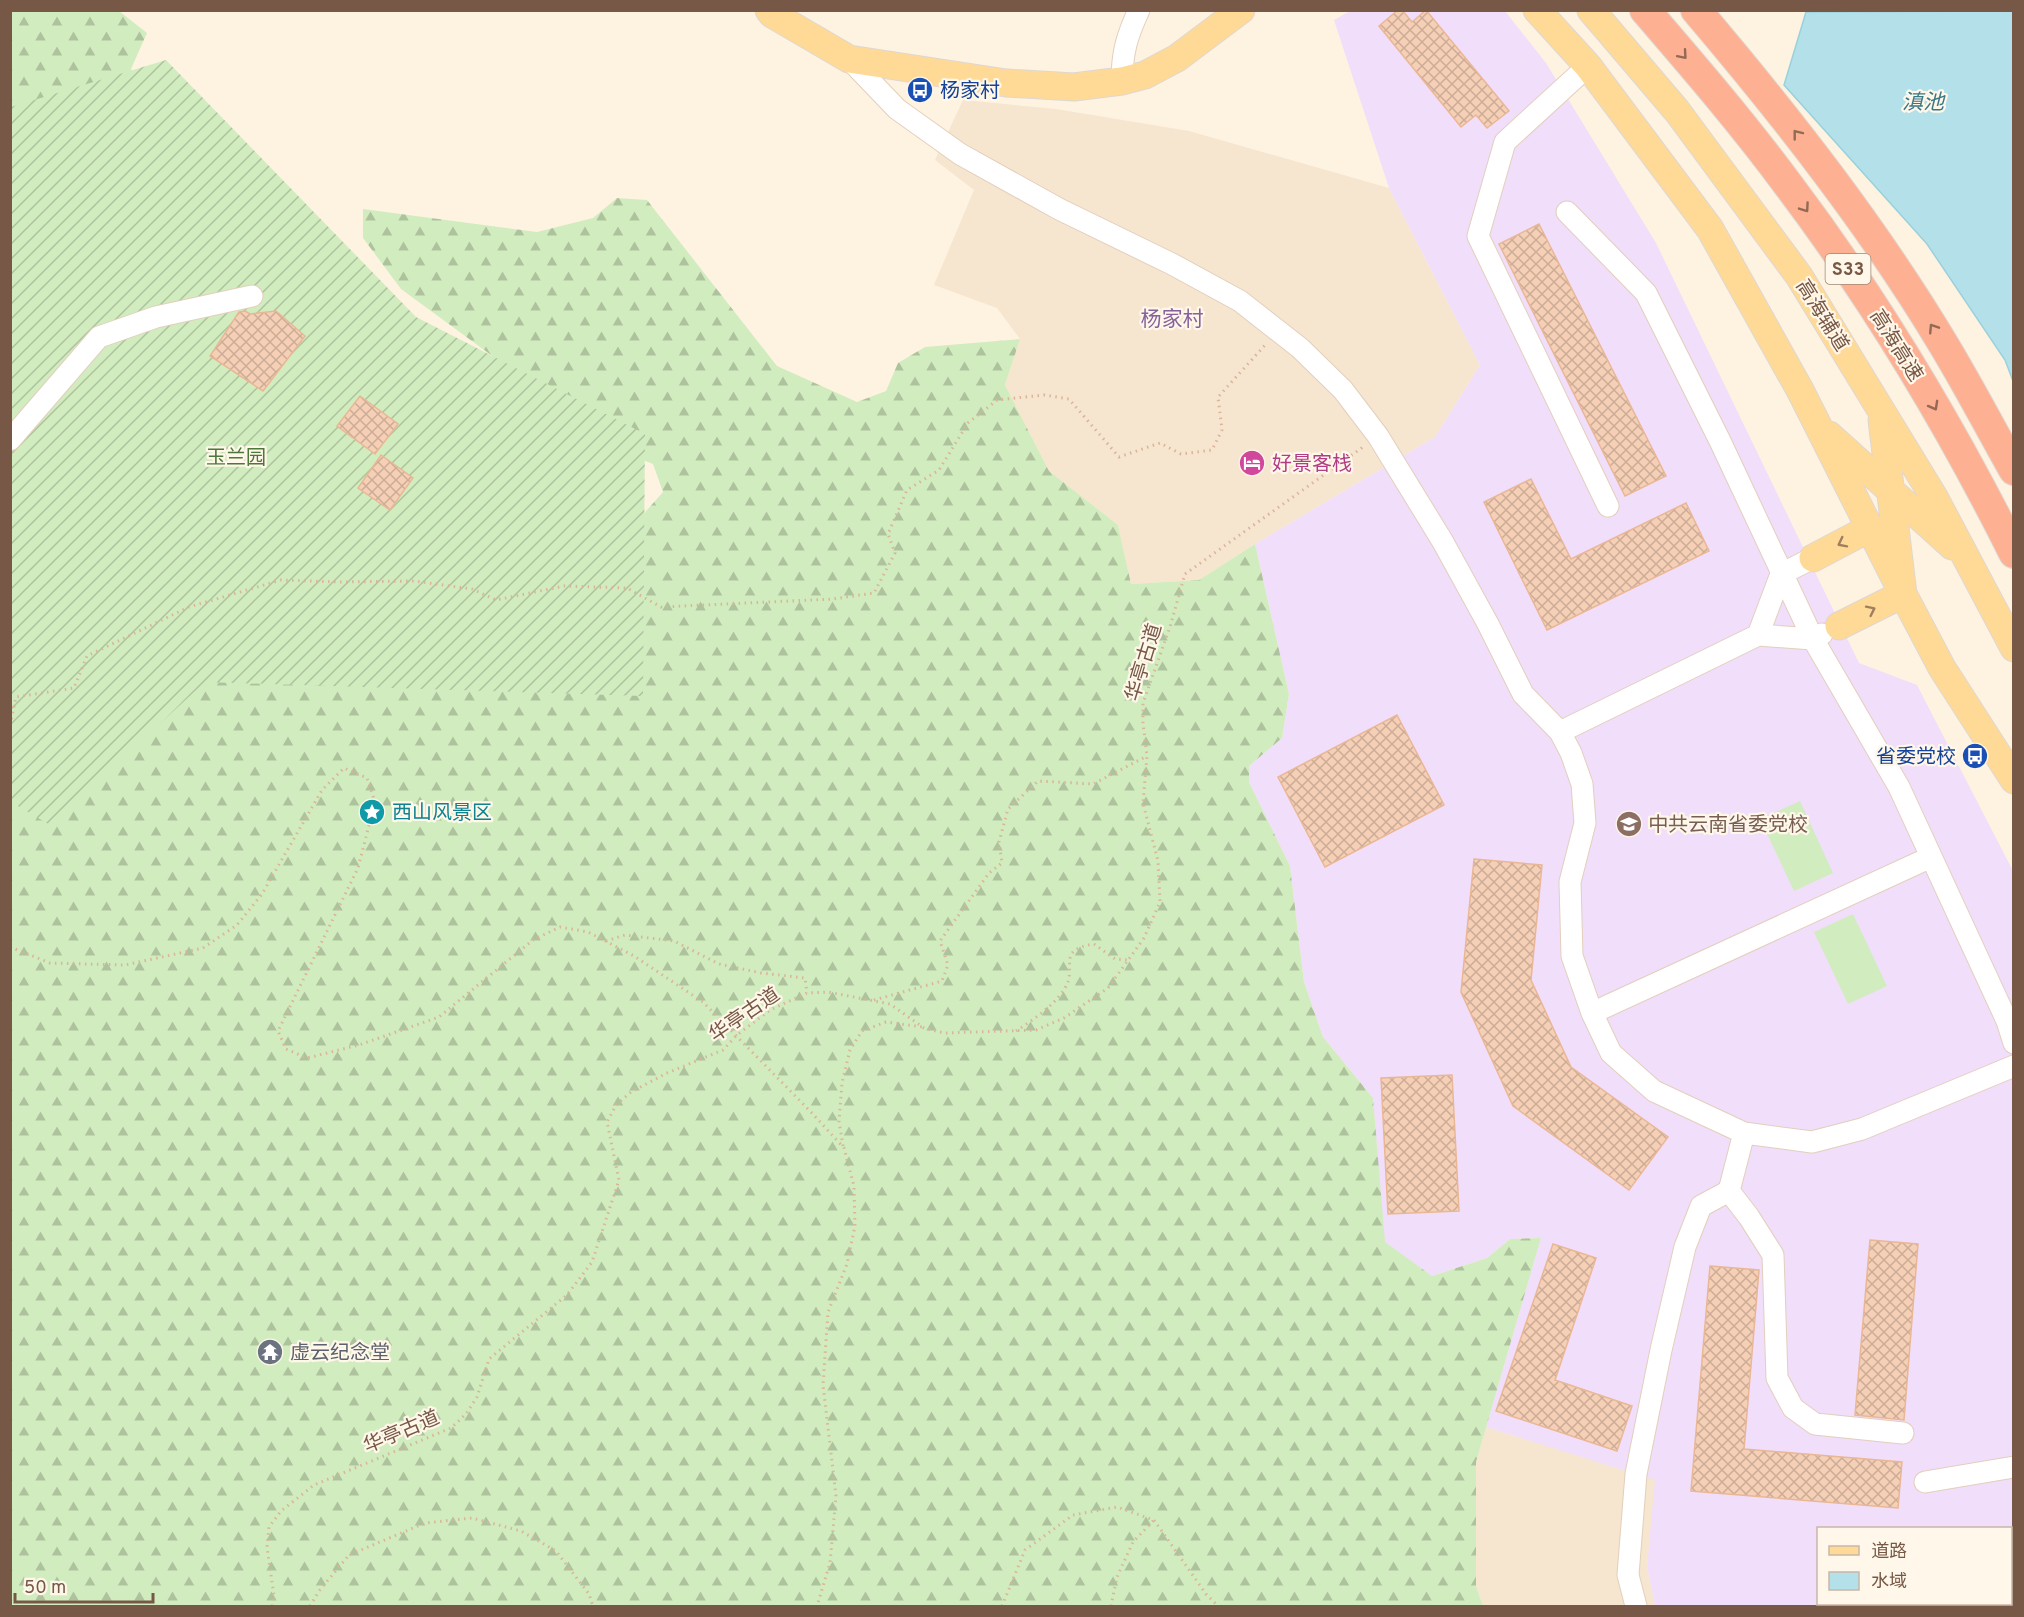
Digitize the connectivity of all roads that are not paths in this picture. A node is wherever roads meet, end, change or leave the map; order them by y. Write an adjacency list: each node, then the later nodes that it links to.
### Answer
1 (769, 10): 8 (main road)
2 (1139, 10): 10 (street)
3 (1241, 10): 10 (main road)
4 (1537, 10): 9 (main road)
5 (1591, 10): 13 (main road, 高海辅道)
6 (1646, 10): 20 (highway, 高海高速 / S33, one-way to 20)
7 (1696, 10): 16 (highway, 高海高速 / S33, one-way to 7)
8 (849, 59): 10 (main road); 29 (street)
9 (1588, 66): 14 (main road); 18 (street)
10 (1122, 81)
11 (1567, 212): 23 (street)
12 (252, 296): 15 (street)
13 (1880, 410): 17 (main road); 22 (main road, 高海辅道)
14 (1817, 424): 17 (main road); 19 (main road)
15 (10, 440)
16 (2013, 470)
17 (1890, 490): 22 (main road); 24 (main road)
18 (1608, 506)
19 (1870, 528): 21 (main road, one-way to 21); 24 (main road)
20 (2013, 553)
21 (1813, 558): 23 (street)
22 (1968, 561): 28 (main road, 高海辅道)
23 (1781, 574): 26 (street); 27 (street)
24 (1903, 594): 25 (main road, one-way to 24); 30 (main road)
25 (1839, 626): 27 (street)
26 (1758, 635): 27 (street); 29 (street)
27 (1813, 639): 31 (street)
28 (2013, 648)
29 (1560, 732): 32 (street)
30 (2013, 780)
31 (1931, 857): 32 (street); 33 (street)
32 (1592, 1013): 35 (street)
33 (2013, 1043)
34 (2013, 1066): 35 (street)
35 (1744, 1134): 36 (street)
36 (1729, 1191): 37 (street); 40 (street)
37 (1903, 1433)
38 (2013, 1467): 39 (street)
39 (1925, 1482)
40 (1636, 1606)

